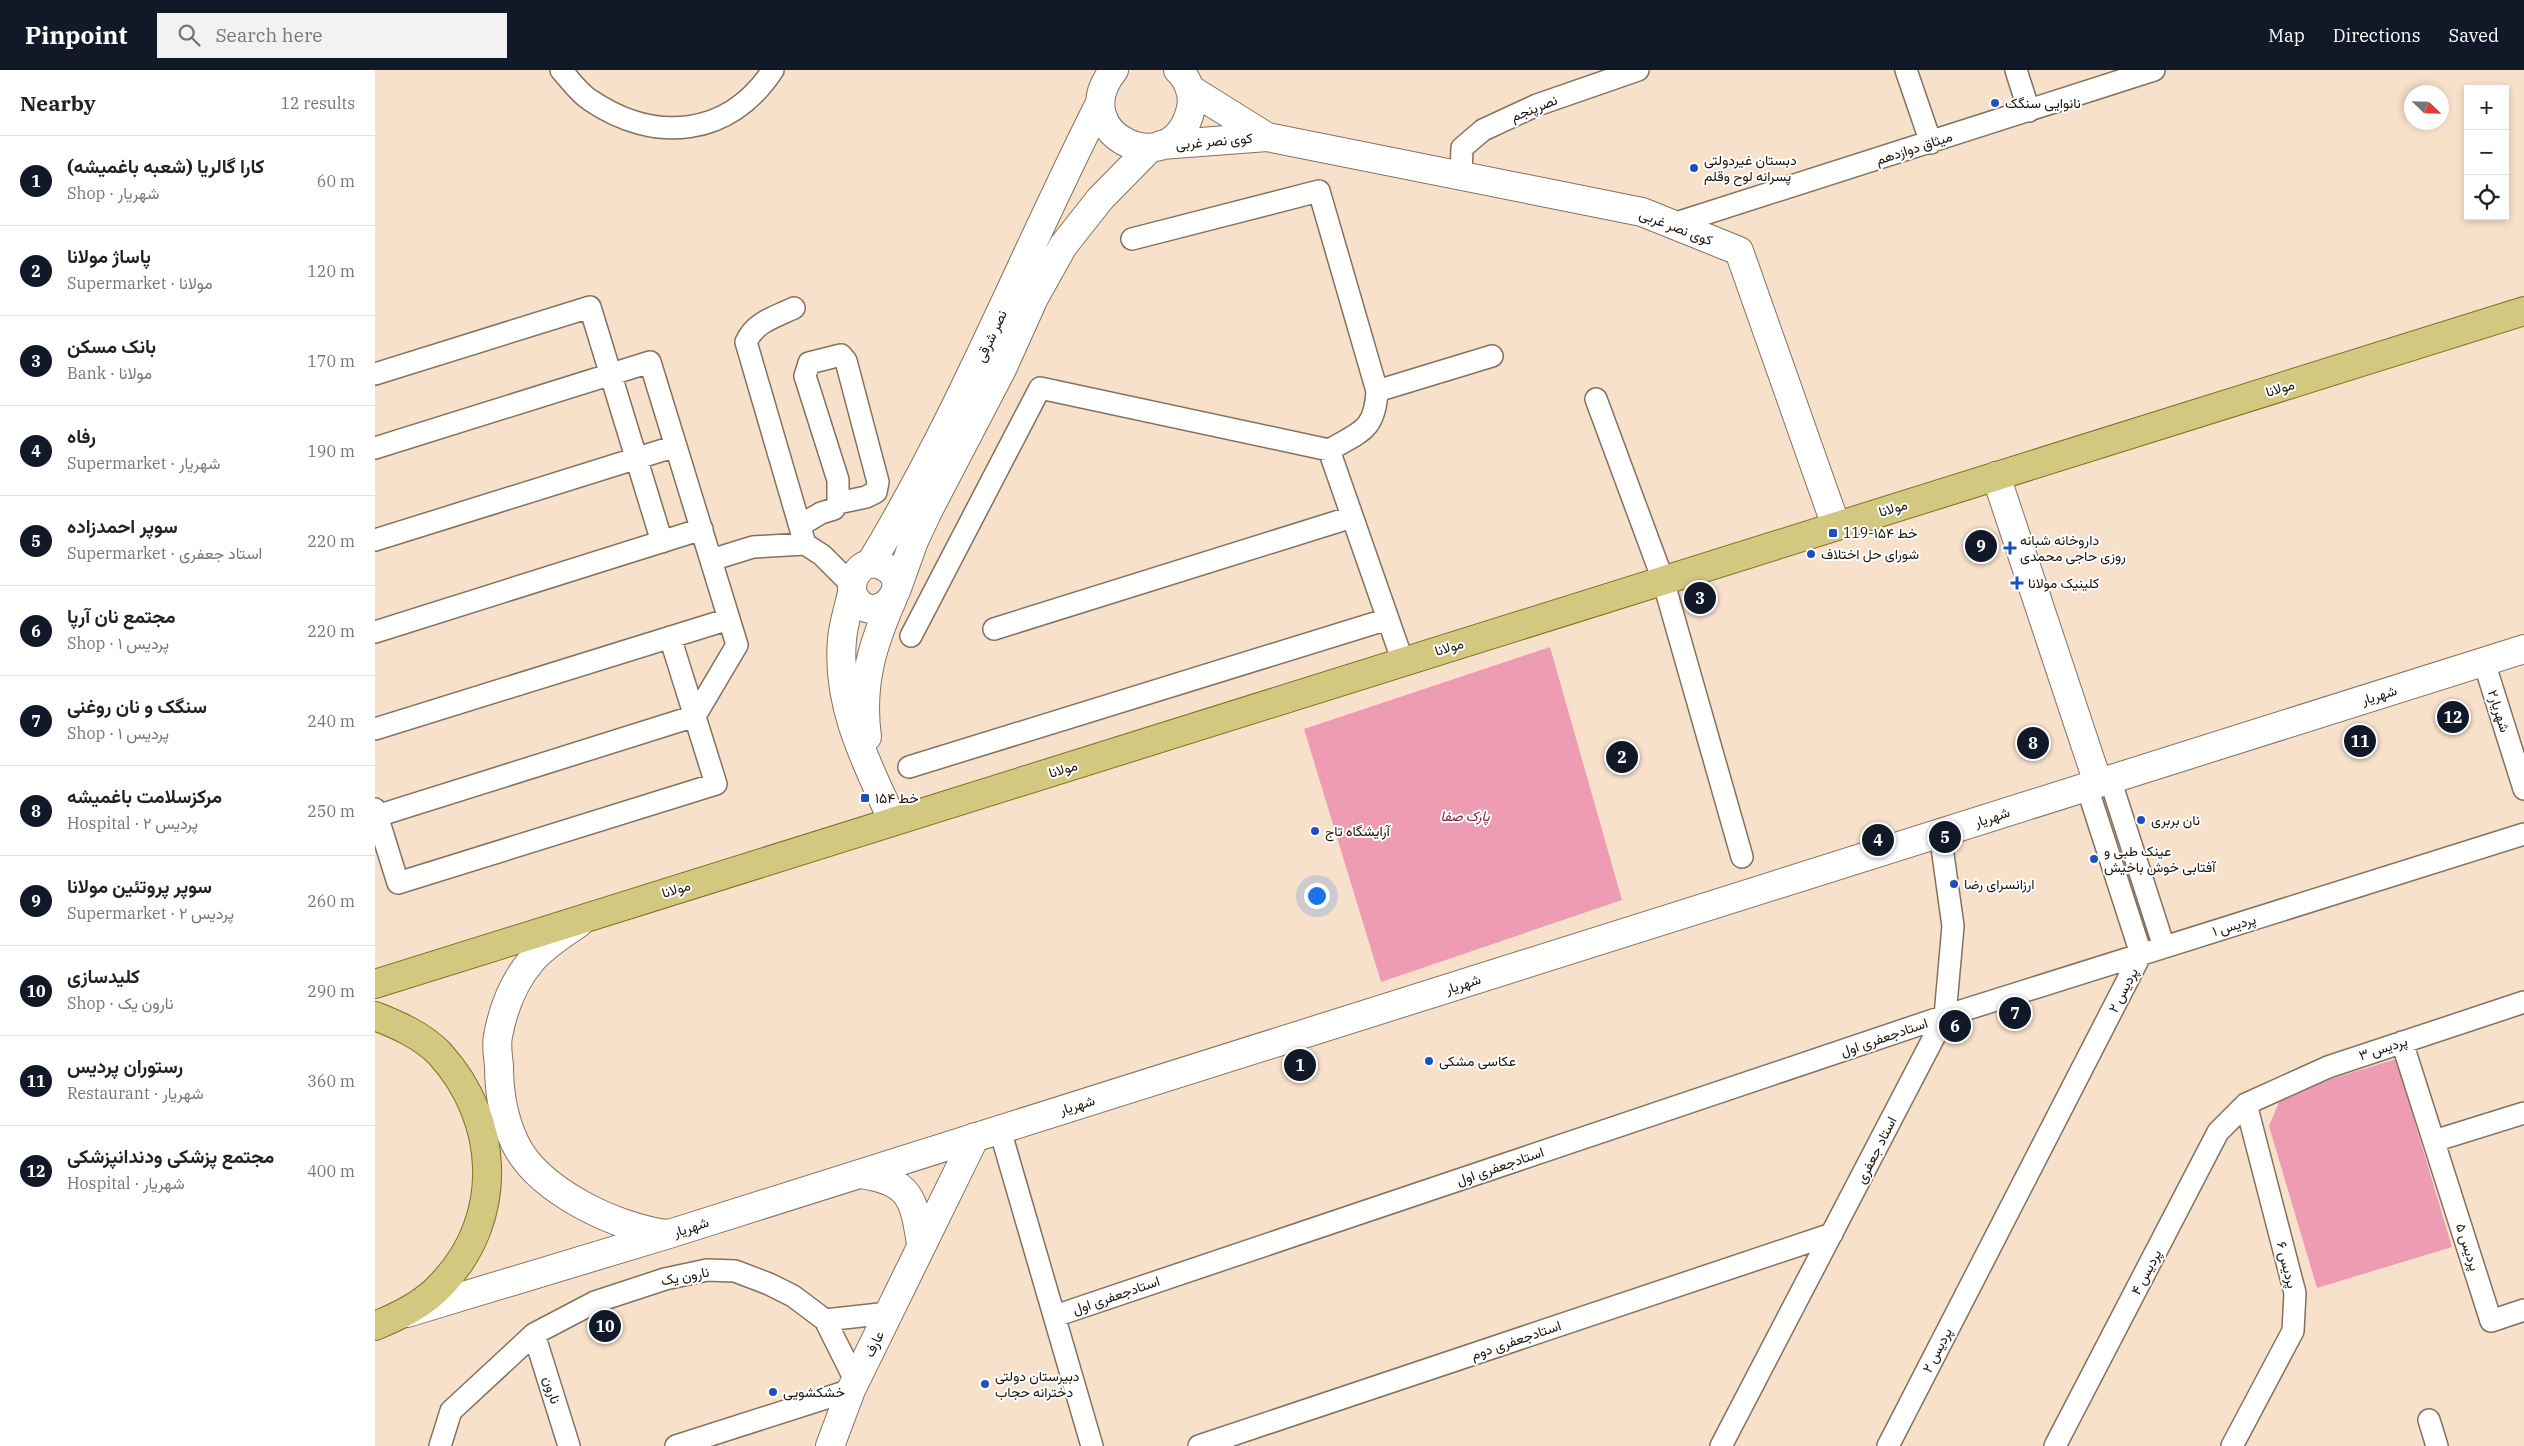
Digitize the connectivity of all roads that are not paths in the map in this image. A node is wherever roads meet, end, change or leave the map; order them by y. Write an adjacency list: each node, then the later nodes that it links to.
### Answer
1 (561, 70): 2 (street)
2 (773, 70)
3 (1114, 70): 9 (main road, نصر شرقی)
4 (1638, 70): 14 (street, نصرپنجم)
5 (1906, 70): 12 (street)
6 (2016, 70): 10 (street)
7 (2152, 70): 10 (street, میثاق دوازدهم)
8 (1182, 75): 11 (main road, کوی نصر غربی); 13 (main road, نصر شرقی)
9 (1100, 103): 13 (main road, کوی نصر غربی); 37 (main road, نصر شرقی)
10 (2029, 111): 12 (street, میثاق دوازدهم)
11 (1267, 137): 13 (main road, کوی نصر غربی); 14 (main road, کوی نصر غربی)
12 (1931, 143): 15 (street, میثاق دوازدهم)
13 (1156, 146): 39 (main road, نصر شرقی)
14 (1461, 176): 15 (main road, کوی نصر غربی)
15 (1673, 224): 31 (main road, کوی نصر غربی)
16 (1132, 239): 22 (street)
17 (794, 308): 34 (street)
18 (2524, 311): 28 (main road, مولانا)
19 (1492, 356): 22 (street)
20 (375, 374): 21 (street)
21 (611, 374): 24 (street); 25 (street); 27 (street)
22 (1377, 391): 26 (street)
23 (1596, 399): 38 (street)
24 (676, 446): 27 (street); 32 (street)
25 (375, 448)
26 (1329, 450): 30 (street); 44 (street)
27 (637, 459): 33 (street); 35 (street)
28 (1996, 476): 31 (main road, مولانا); 53 (main road, پردیس ۲)
29 (838, 502): 29 (street); 34 (street)
30 (1353, 517): 41 (street); 42 (street)
31 (1837, 526): 38 (main road, مولانا)
32 (702, 530): 35 (street); 36 (street)
33 (375, 540)
34 (809, 541): 36 (street); 37 (street)
35 (662, 542): 43 (street)
36 (711, 560): 40 (street)
37 (859, 576): 39 (main road); 39 (main road); 52 (main road, نصر شرقی)
38 (1663, 580): 47 (main road, مولانا); 59 (street)
39 (894, 594): 52 (main road, نصر شرقی)
40 (729, 619): 45 (street); 49 (street)
41 (1387, 619): 47 (street); 51 (street)
42 (994, 629)
43 (375, 632)
44 (911, 636)
45 (670, 637): 49 (street); 50 (street)
46 (2524, 649): 48 (main road, شهریار)
47 (1403, 662): 56 (main road, مولانا)
48 (2483, 662): 53 (main road, شهریار); 54 (street, شهریار۲)
49 (695, 716): 55 (street); 55 (street)
50 (375, 729)
51 (909, 767)
52 (872, 776): 56 (main road, نصر شرقی)
53 (2097, 779): 57 (main road, شهریار); 61 (street); 62 (street, پردیس ۲)
54 (2524, 789)
55 (376, 812)
56 (893, 821): 60 (main road, مولانا)
57 (1940, 833): 66 (street, استاد جعفری); 70 (main road, شهریار)
58 (2524, 834): 61 (street, پردیس ۱)
59 (1741, 857)
60 (587, 917): 63 (main road, مولانا); 73 (main road)
61 (2165, 947): 62 (street, پردیس ۱)
62 (2141, 954): 66 (street, پردیس ۱); 93 (street, پردیس ۲)
63 (375, 984)
64 (2524, 1002): 67 (street, پردیس ۳)
65 (375, 1016): 78 (main road)
66 (1945, 1016): 74 (street, استاد جعفری); 79 (street, استادجعفری اول)
67 (2402, 1042): 68 (street, پردیس ۳); 71 (street, پردیس ۵)
68 (2246, 1104): 94 (street, پردیس ۴); 95 (street, پردیس ۶)
69 (2524, 1113): 71 (street)
70 (988, 1134): 72 (main road, شهریار); 75 (main road, عارف); 79 (street)
71 (2433, 1141): 76 (street, پردیس ۵)
72 (860, 1174): 73 (main road, شهریار); 75 (main road)
73 (669, 1234): 78 (main road, شهریار)
74 (1832, 1234): 86 (street, استاد جعفری); 91 (street, استادجعفری دوم)
75 (921, 1244): 77 (main road, عارف)
76 (2524, 1310)
77 (889, 1313): 80 (street); 83 (main road, عارف)
78 (401, 1315): 81 (main road)
79 (1055, 1316): 90 (street)
80 (825, 1320): 82 (street, نارون یک); 83 (street, نارون یک)
81 (375, 1326)
82 (534, 1334): 87 (street, نارون یک); 88 (street, نارون)
83 (854, 1386): 85 (main road, عارف); 89 (street)
84 (2429, 1420): 96 (street)
85 (829, 1441)
86 (1722, 1443): 92 (street)
87 (440, 1446)
88 (569, 1446)
89 (676, 1446)
90 (1092, 1446)
91 (1199, 1446)
92 (1702, 1446)
93 (1887, 1446)
94 (2055, 1446)
95 (2232, 1446)
96 (2437, 1446)

